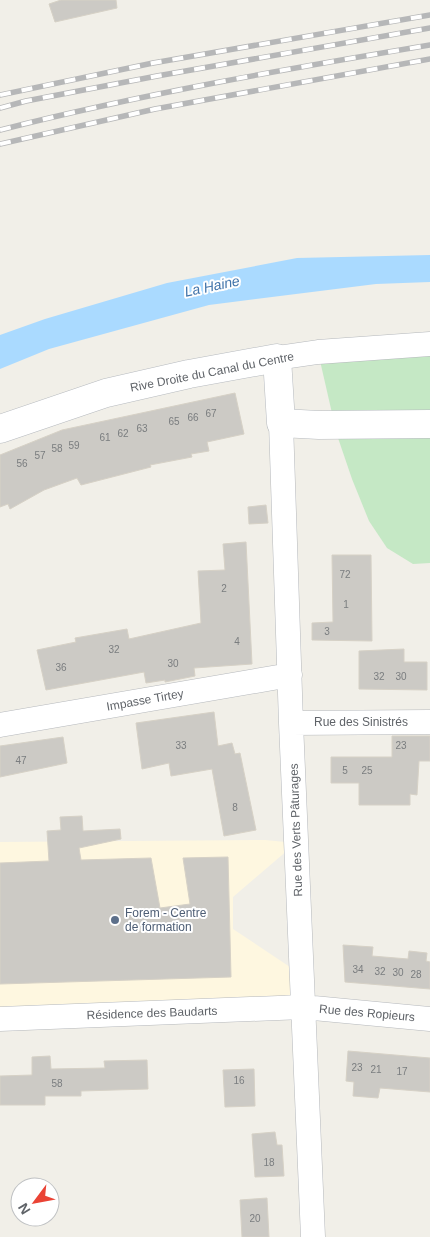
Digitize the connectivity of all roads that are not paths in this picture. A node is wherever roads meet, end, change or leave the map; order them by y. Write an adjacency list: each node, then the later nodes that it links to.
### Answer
1 (430, 344): 2 (street, Rive Droite du Canal du Centre)
2 (278, 358): 3 (street); 5 (street, Rive Droite du Canal du Centre)
3 (281, 423): 4 (street); 6 (street, Rue des Verts Pâturages)
4 (430, 424)
5 (0, 429)
6 (290, 675): 8 (street, Rue des Verts Pâturages); 9 (street, Impasse Tirtey)
7 (430, 722): 8 (street, Rue des Sinistrés)
8 (291, 723): 10 (street, Rue des Verts Pâturages)
9 (0, 726)
10 (303, 1008): 11 (street, Résidence des Baudarts); 12 (street, Rue des Ropieurs); 13 (street, Rue des Verts Pâturages)
11 (0, 1018)
12 (430, 1019)
13 (313, 1237)

